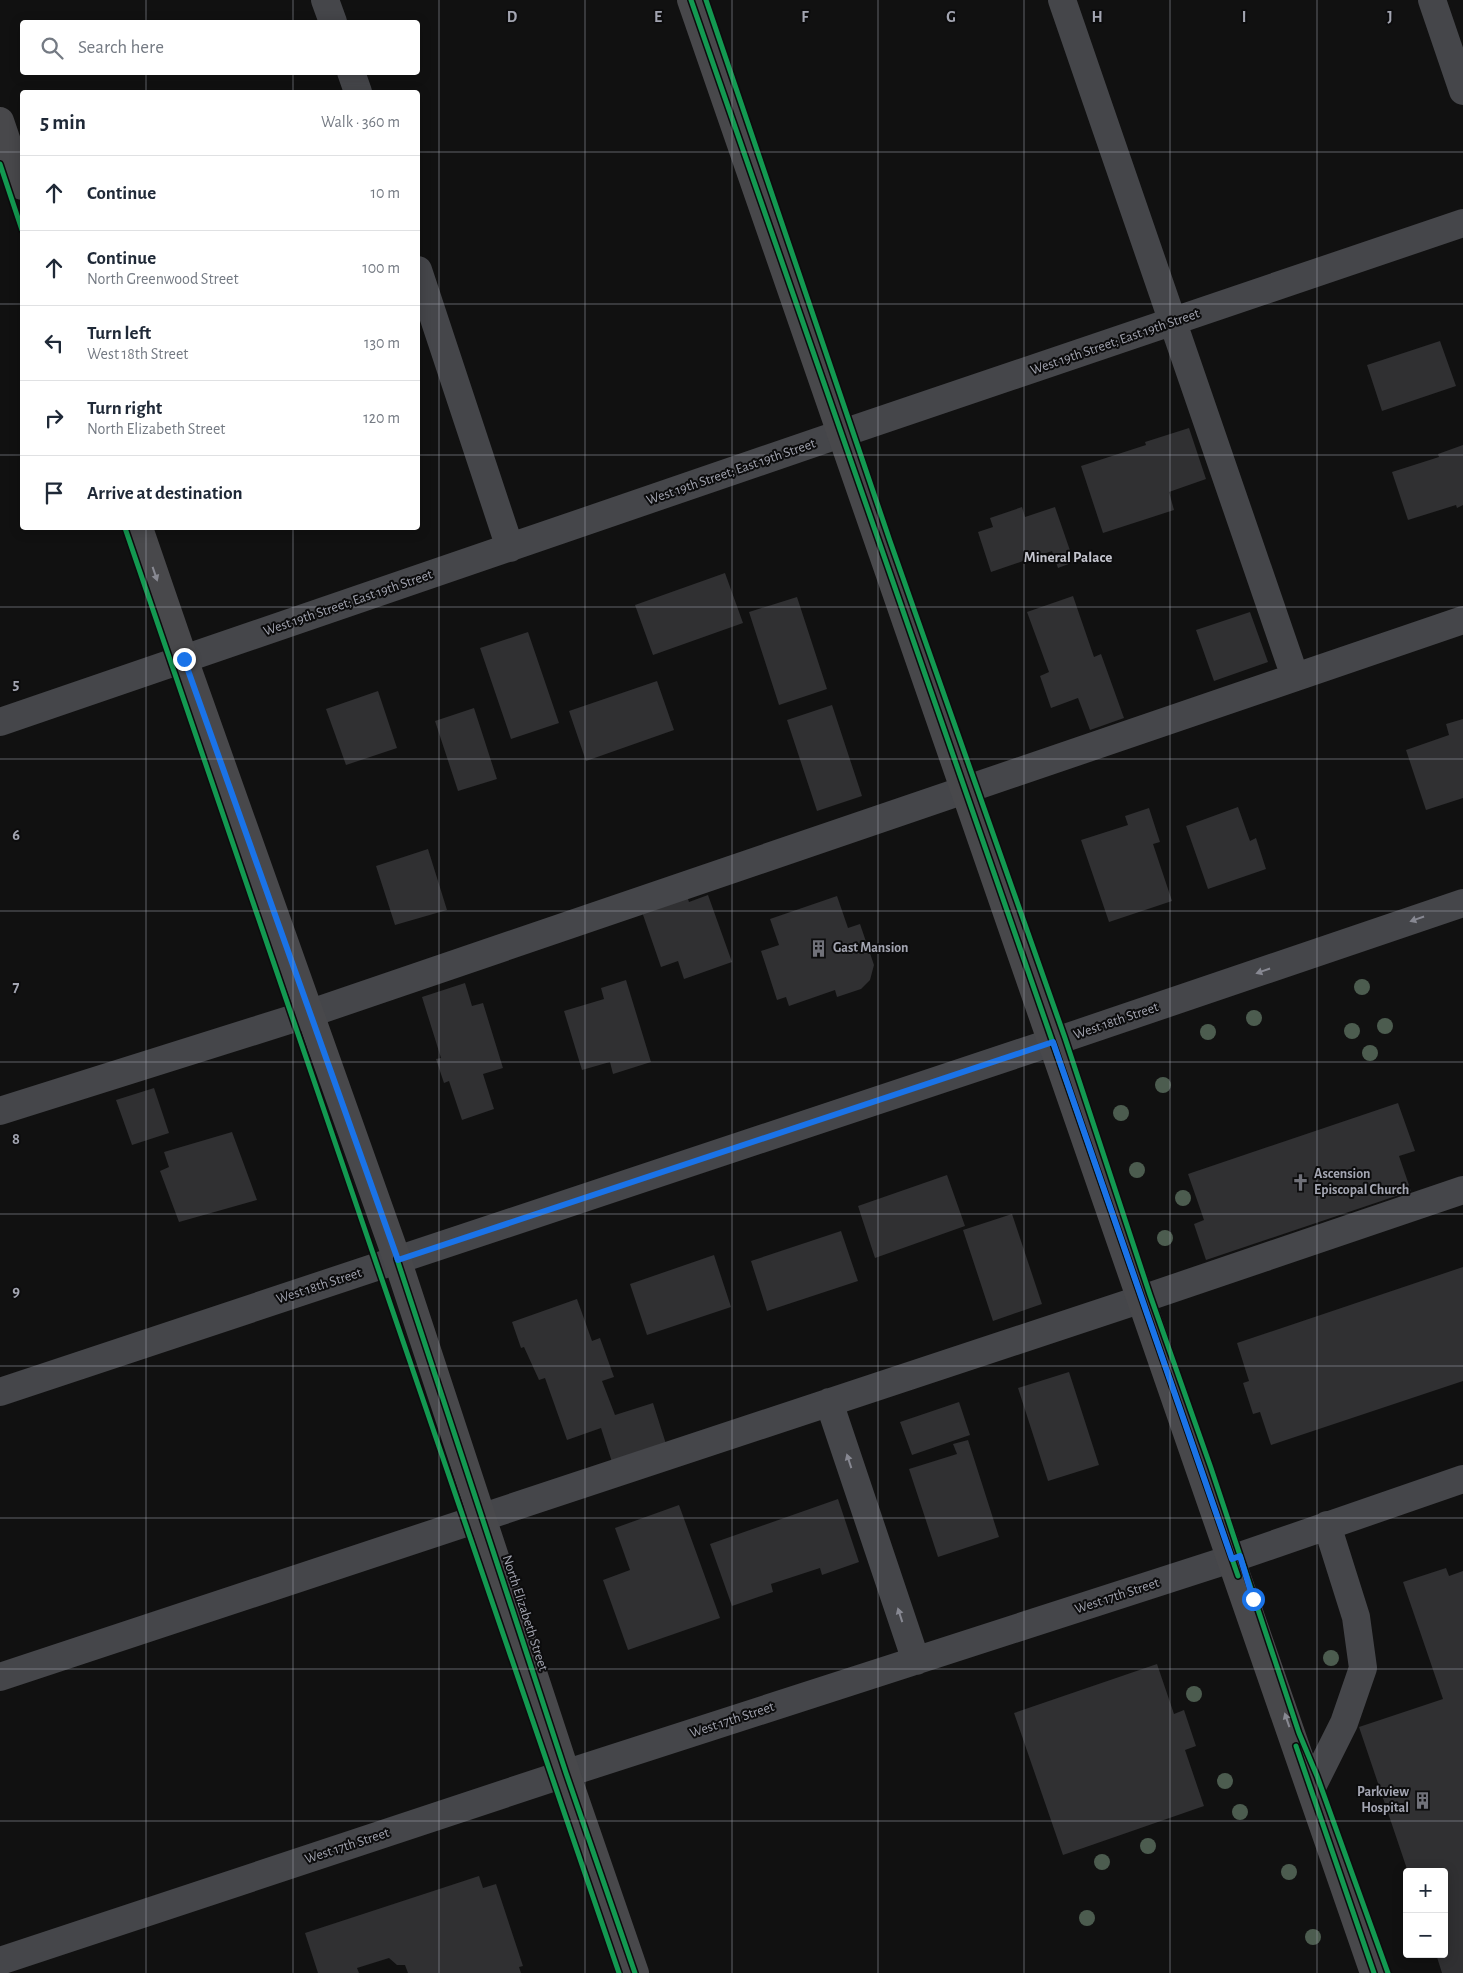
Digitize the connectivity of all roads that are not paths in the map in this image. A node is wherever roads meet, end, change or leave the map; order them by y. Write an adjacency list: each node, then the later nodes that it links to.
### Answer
1 (325, 0): 5 (street)
2 (691, 0): 14 (main road)
3 (1062, 0): 13 (street)
4 (1432, 0): 8 (street)
5 (332, 20)
6 (352, 75): 7 (street)
7 (357, 90)
8 (1463, 91)
9 (0, 121): 10 (main road)
10 (20, 180)
11 (1463, 223): 13 (street, West 19th Street; East 19th Street)
12 (420, 276): 16 (street)
13 (1172, 322): 14 (street, West 19th Street; East 19th Street); 19 (street)
14 (842, 434): 16 (street, West 19th Street; East 19th Street); 21 (main road)
15 (140, 530): 18 (main road, North Elizabeth Street, one-way to 18)
16 (510, 548): 18 (street, West 19th Street; East 19th Street)
17 (1463, 620): 19 (street)
18 (184, 659): 20 (street, West 19th Street; East 19th Street); 23 (main road, North Elizabeth Street)
19 (1295, 677): 21 (street)
20 (0, 722)
21 (965, 790): 23 (street); 24 (main road)
22 (1463, 903): 24 (street, West 18th Street, one-way to 24)
23 (311, 1013): 25 (street); 27 (main road, North Elizabeth Street)
24 (1053, 1042): 27 (street, West 18th Street); 28 (main road)
25 (0, 1111)
26 (1463, 1190): 28 (street)
27 (398, 1260): 29 (street, West 18th Street); 32 (main road, North Elizabeth Street)
28 (1142, 1299): 30 (street); 34 (main road)
29 (0, 1392)
30 (829, 1402): 32 (street); 35 (street, one-way to 30)
31 (1463, 1479): 33 (street, West 17th Street)
32 (481, 1517): 36 (street); 37 (main road, North Elizabeth Street)
33 (1326, 1526): 34 (street, West 17th Street); 38 (street)
34 (1232, 1559): 35 (street, West 17th Street); 38 (main road, one-way to 34)
35 (916, 1661): 37 (street, West 17th Street)
36 (0, 1677)
37 (566, 1773): 39 (street, West 17th Street); 40 (main road, North Elizabeth Street)
38 (1311, 1789): 41 (main road)
39 (0, 1961)
40 (635, 1973)
41 (1374, 1973)

